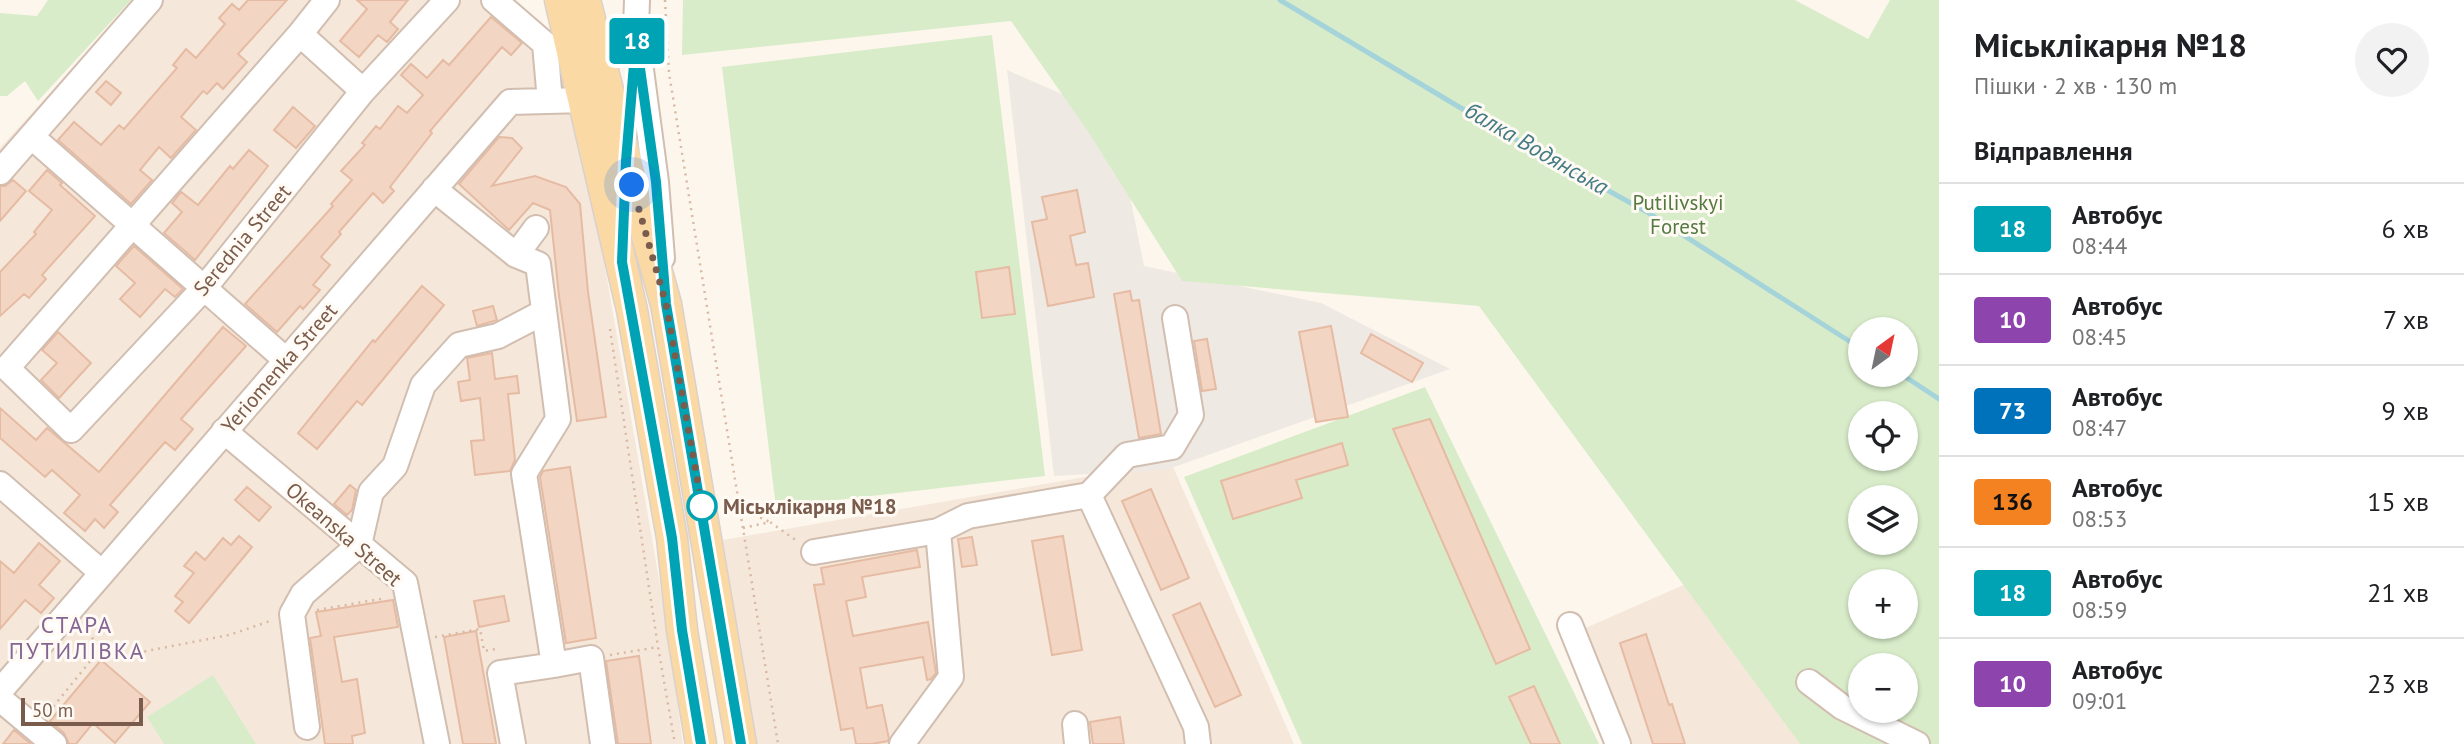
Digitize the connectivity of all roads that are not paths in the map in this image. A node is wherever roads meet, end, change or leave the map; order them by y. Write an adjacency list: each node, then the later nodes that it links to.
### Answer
1 (150, 0): 14 (street)
2 (327, 0): 8 (street, Serednia Street)
3 (447, 0): 11 (street, Serednia Street)
4 (494, 0): 13 (street)
5 (560, 0): 12 (main road)
6 (585, 0): 10 (main road)
7 (637, 0): 9 (street)
8 (300, 34): 11 (street); 18 (street, Serednia Street)
9 (636, 40): 10 (street); 15 (street); 23 (street)
10 (597, 47): 15 (main road)
11 (363, 91): 22 (street, Serednia Street)
12 (585, 100): 13 (street, Yeriomenka Street); 21 (main road)
13 (550, 101): 17 (street, Yeriomenka Street)
14 (32, 137): 16 (street); 18 (street)
15 (626, 161): 21 (street); 23 (main road)
16 (0, 172)
17 (434, 189): 20 (street); 27 (street, Yeriomenka Street)
18 (131, 225): 22 (street); 22 (street, Serednia Street)
19 (536, 228): 20 (street)
20 (516, 255): 24 (street)
21 (622, 262): 25 (main road)
22 (205, 287): 27 (street)
23 (666, 304): 25 (main road); 46 (main road)
24 (544, 312): 32 (street); 36 (street)
25 (621, 318): 45 (main road)
26 (1175, 318): 29 (street)
27 (286, 360): 28 (street, Yeriomenka Street)
28 (224, 431): 32 (street, Okeanska Street); 34 (street, Yeriomenka Street)
29 (1089, 495): 31 (street); 48 (street)
30 (4, 496): 34 (street)
31 (938, 531): 33 (street); 47 (street)
32 (359, 545): 40 (street); 42 (street, Okeanska Street)
33 (814, 552)
34 (101, 572): 38 (street, Yeriomenka Street)
35 (1570, 625): 49 (street)
36 (554, 665): 43 (street); 44 (street)
37 (1809, 682): 50 (street)
38 (0, 691)
39 (0, 699): 41 (street)
40 (307, 727)
41 (45, 736)
42 (437, 744)
43 (513, 744)
44 (603, 744)
45 (701, 744)
46 (741, 744)
47 (902, 744)
48 (1198, 744)
49 (1618, 744)
50 (1917, 744)

